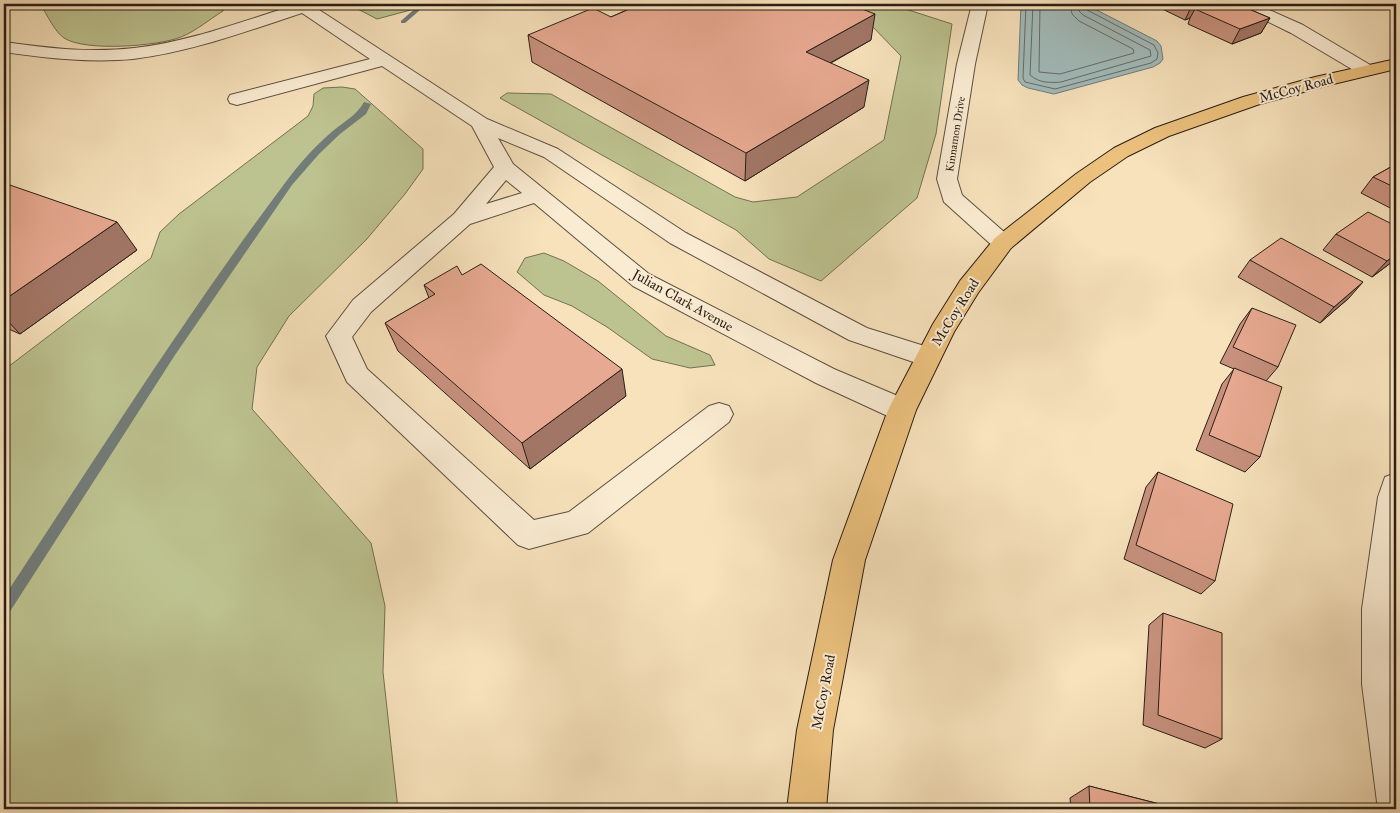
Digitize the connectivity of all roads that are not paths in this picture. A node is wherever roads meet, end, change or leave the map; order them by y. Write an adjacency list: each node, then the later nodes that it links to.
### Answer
1 (980, 4): 13 (street, Kinnamon Drive)
2 (1244, 4): 7 (street)
3 (301, 6): 4 (street); 5 (street, Julian Clark Avenue)
4 (4, 47)
5 (386, 60): 8 (street); 9 (street, Julian Clark Avenue)
6 (1396, 64): 7 (main road, McCoy Road)
7 (1366, 70): 13 (main road, McCoy Road)
8 (237, 98)
9 (480, 123): 10 (street, Julian Clark Avenue); 14 (street, Julian Clark Avenue)
10 (505, 168): 11 (street, Julian Clark Avenue); 12 (street)
11 (537, 194): 12 (street); 15 (street, Julian Clark Avenue)
12 (462, 219): 16 (street)
13 (1003, 243): 14 (main road, McCoy Road)
14 (928, 357): 15 (main road, McCoy Road)
15 (902, 410): 19 (main road, McCoy Road)
16 (719, 414)
17 (1396, 486): 18 (street)
18 (1396, 802)
19 (806, 809)

